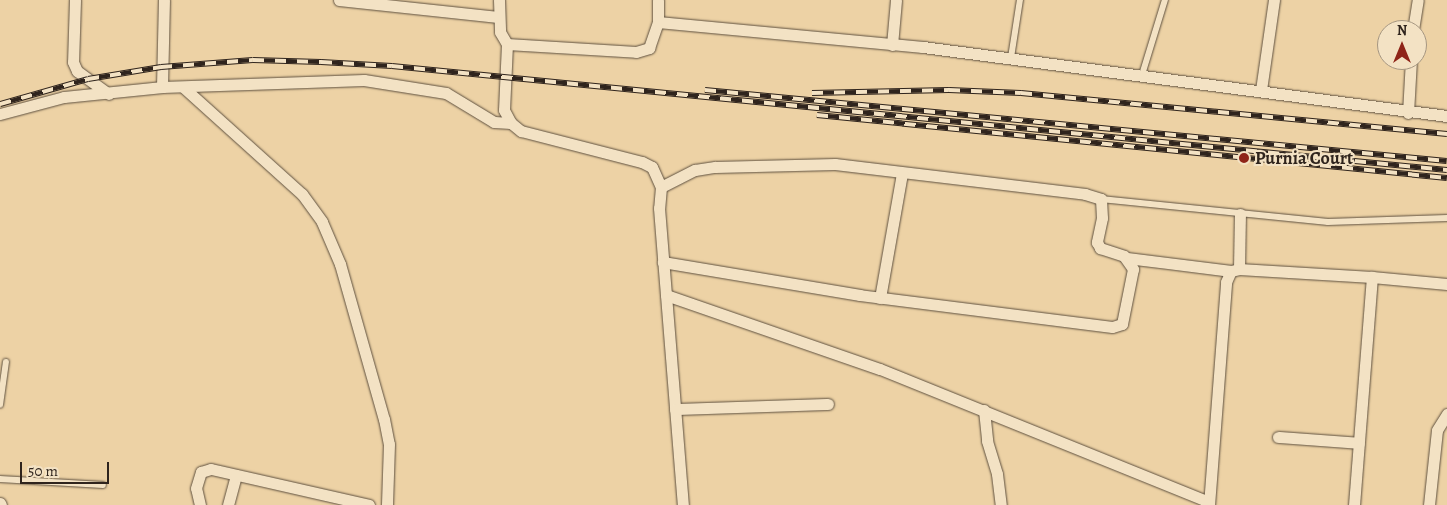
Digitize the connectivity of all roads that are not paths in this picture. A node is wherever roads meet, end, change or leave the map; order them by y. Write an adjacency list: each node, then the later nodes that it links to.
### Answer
1 (75, 0): 22 (street)
2 (164, 0): 19 (street)
3 (346, 0): 11 (street)
4 (499, 0): 11 (street)
5 (658, 0): 13 (street)
6 (896, 0): 15 (street)
7 (1020, 0): 16 (lane)
8 (1165, 0): 18 (lane)
9 (1274, 0): 21 (street)
10 (1418, 0): 12 (street)
11 (498, 17): 14 (street)
12 (1415, 20)
13 (658, 22): 14 (street); 15 (street)
14 (507, 44): 26 (street)
15 (892, 45): 16 (street)
16 (1011, 58): 18 (street)
17 (1410, 70): 23 (street)
18 (1142, 75): 21 (street)
19 (162, 87): 20 (street); 22 (street)
20 (183, 87): 26 (street); 54 (street)
21 (1261, 90): 23 (street)
22 (109, 94): 24 (street)
23 (1408, 113): 25 (street)
24 (0, 114)
25 (1447, 116)
26 (511, 123): 28 (street)
27 (902, 173): 28 (street); 29 (street); 38 (street)
28 (661, 187): 33 (street)
29 (1101, 199): 30 (lane); 32 (street)
30 (1240, 214): 31 (lane); 34 (street)
31 (1447, 218)
32 (1127, 258): 34 (street); 38 (street)
33 (662, 262): 37 (street); 38 (street)
34 (1235, 270): 35 (street); 50 (street)
35 (1372, 276): 36 (street); 46 (street)
36 (1447, 284)
37 (666, 295): 42 (street); 43 (street)
38 (880, 298)
39 (6, 362): 41 (lane)
40 (828, 404): 42 (street)
41 (0, 405)
42 (675, 409): 55 (street)
43 (984, 410): 50 (street); 56 (street)
44 (1447, 414): 58 (street)
45 (1278, 437): 46 (street)
46 (1359, 443): 57 (street)
47 (236, 475): 51 (street); 52 (street); 53 (street)
48 (0, 479): 49 (lane)
49 (103, 485)
50 (1209, 504)
51 (200, 505)
52 (228, 505)
53 (369, 505)
54 (387, 505)
55 (683, 505)
56 (1001, 505)
57 (1354, 505)
58 (1429, 505)

